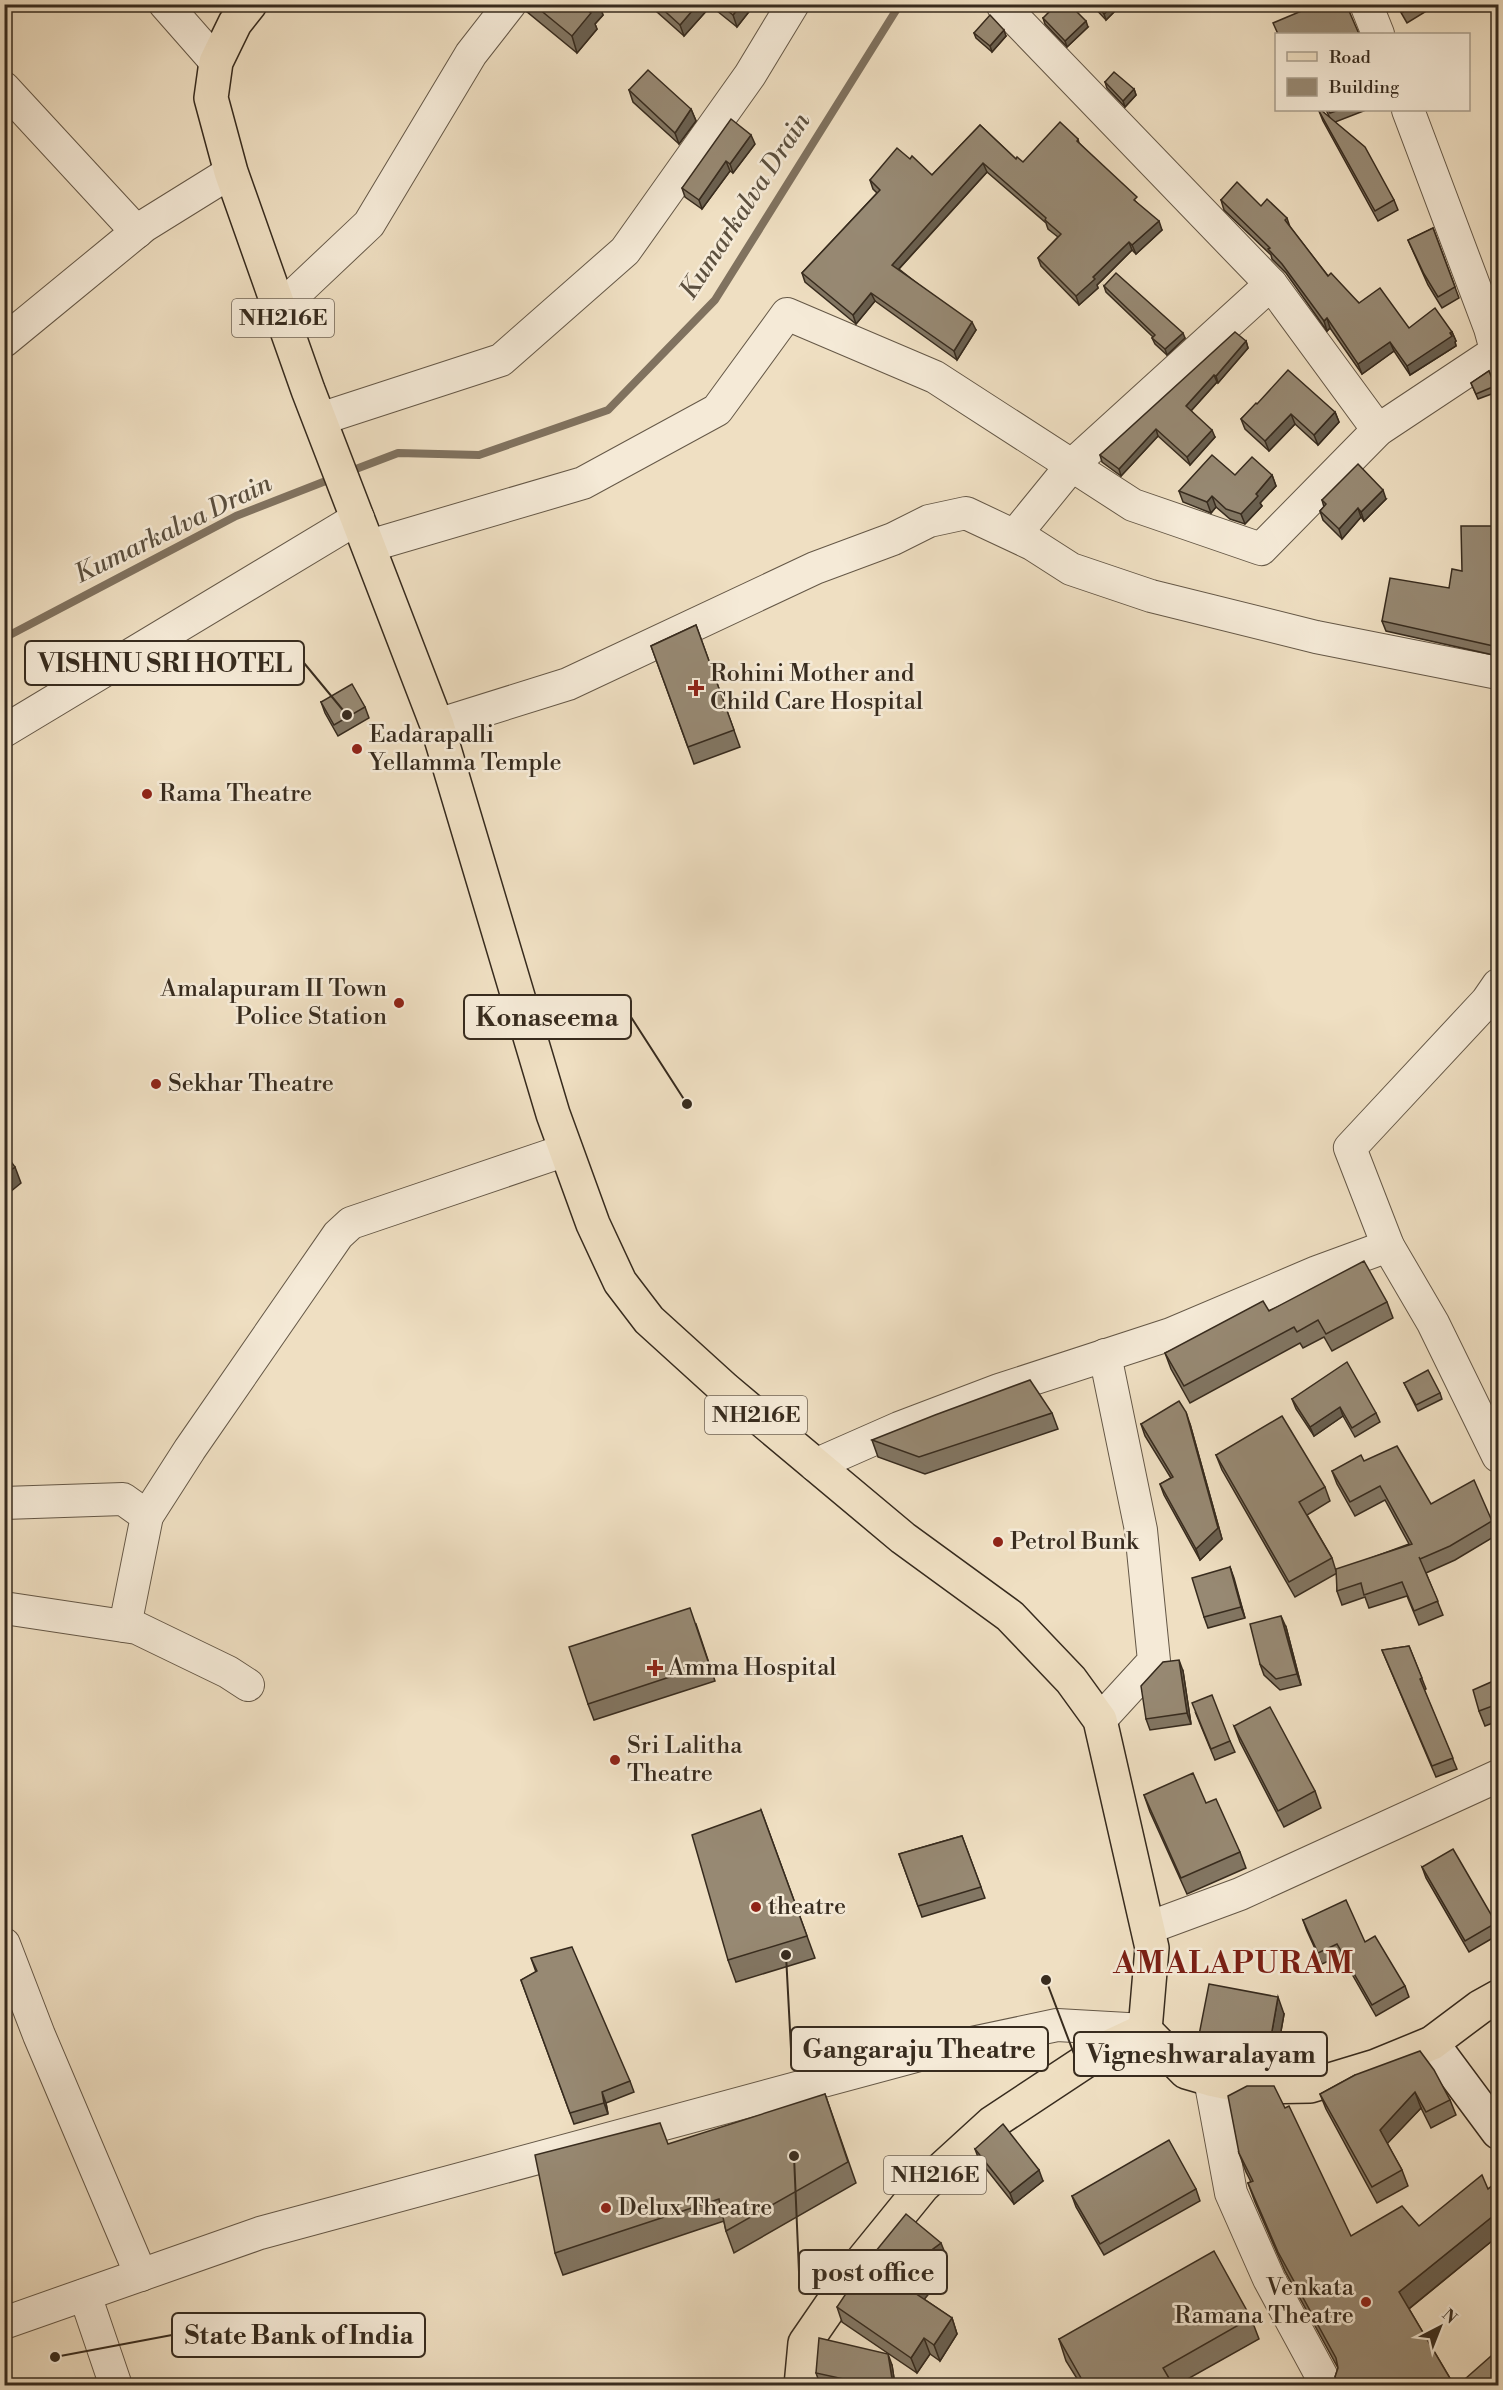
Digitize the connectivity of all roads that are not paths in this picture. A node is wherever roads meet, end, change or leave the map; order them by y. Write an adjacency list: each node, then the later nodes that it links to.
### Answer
1 (165, 4): 8 (street)
2 (250, 4): 8 (main road, NH216E)
3 (510, 4): 14 (street)
4 (793, 4): 17 (street)
5 (1366, 4): 7 (street)
6 (1003, 6): 13 (street)
7 (1378, 33)
8 (216, 62): 11 (main road, NH216E)
9 (4, 88): 12 (street)
10 (1408, 111): 16 (street)
11 (231, 172): 12 (street); 14 (main road, NH216E)
12 (137, 232): 15 (street)
13 (1271, 284): 18 (street); 19 (street)
14 (279, 309): 17 (main road, NH216E)
15 (4, 341)
16 (1498, 354): 18 (street)
17 (320, 418): 20 (main road, NH216E)
18 (1378, 430): 19 (street)
19 (1072, 465): 20 (street); 21 (street)
20 (363, 532): 23 (main road, NH216E); 24 (street)
21 (1015, 535): 22 (street); 23 (street)
22 (1498, 673)
23 (437, 725): 26 (main road, NH216E)
24 (4, 730)
25 (1498, 985): 27 (street)
26 (566, 1150): 30 (main road, NH216E); 32 (street)
27 (1388, 1246): 28 (street); 29 (street)
28 (1105, 1355): 30 (street); 36 (street)
29 (1498, 1456)
30 (815, 1465): 36 (main road, NH216E)
31 (4, 1503): 32 (street)
32 (147, 1516): 34 (street)
33 (4, 1608): 34 (street)
34 (125, 1626): 35 (street)
35 (248, 1684)
36 (1100, 1720): 38 (main road, NH216E)
37 (1498, 1776): 38 (street)
38 (1148, 1928): 41 (main road, NH216E)
39 (4, 1944): 45 (street)
40 (1498, 1997): 42 (main road)
41 (1145, 2030): 43 (main road); 45 (street); 49 (main road, NH216E)
42 (1432, 2043): 43 (main road); 44 (street)
43 (1210, 2079): 50 (street)
44 (1498, 2132)
45 (141, 2275): 46 (street)
46 (85, 2295): 47 (street); 48 (street)
47 (4, 2323)
48 (116, 2385)
49 (801, 2385)
50 (1327, 2385)

